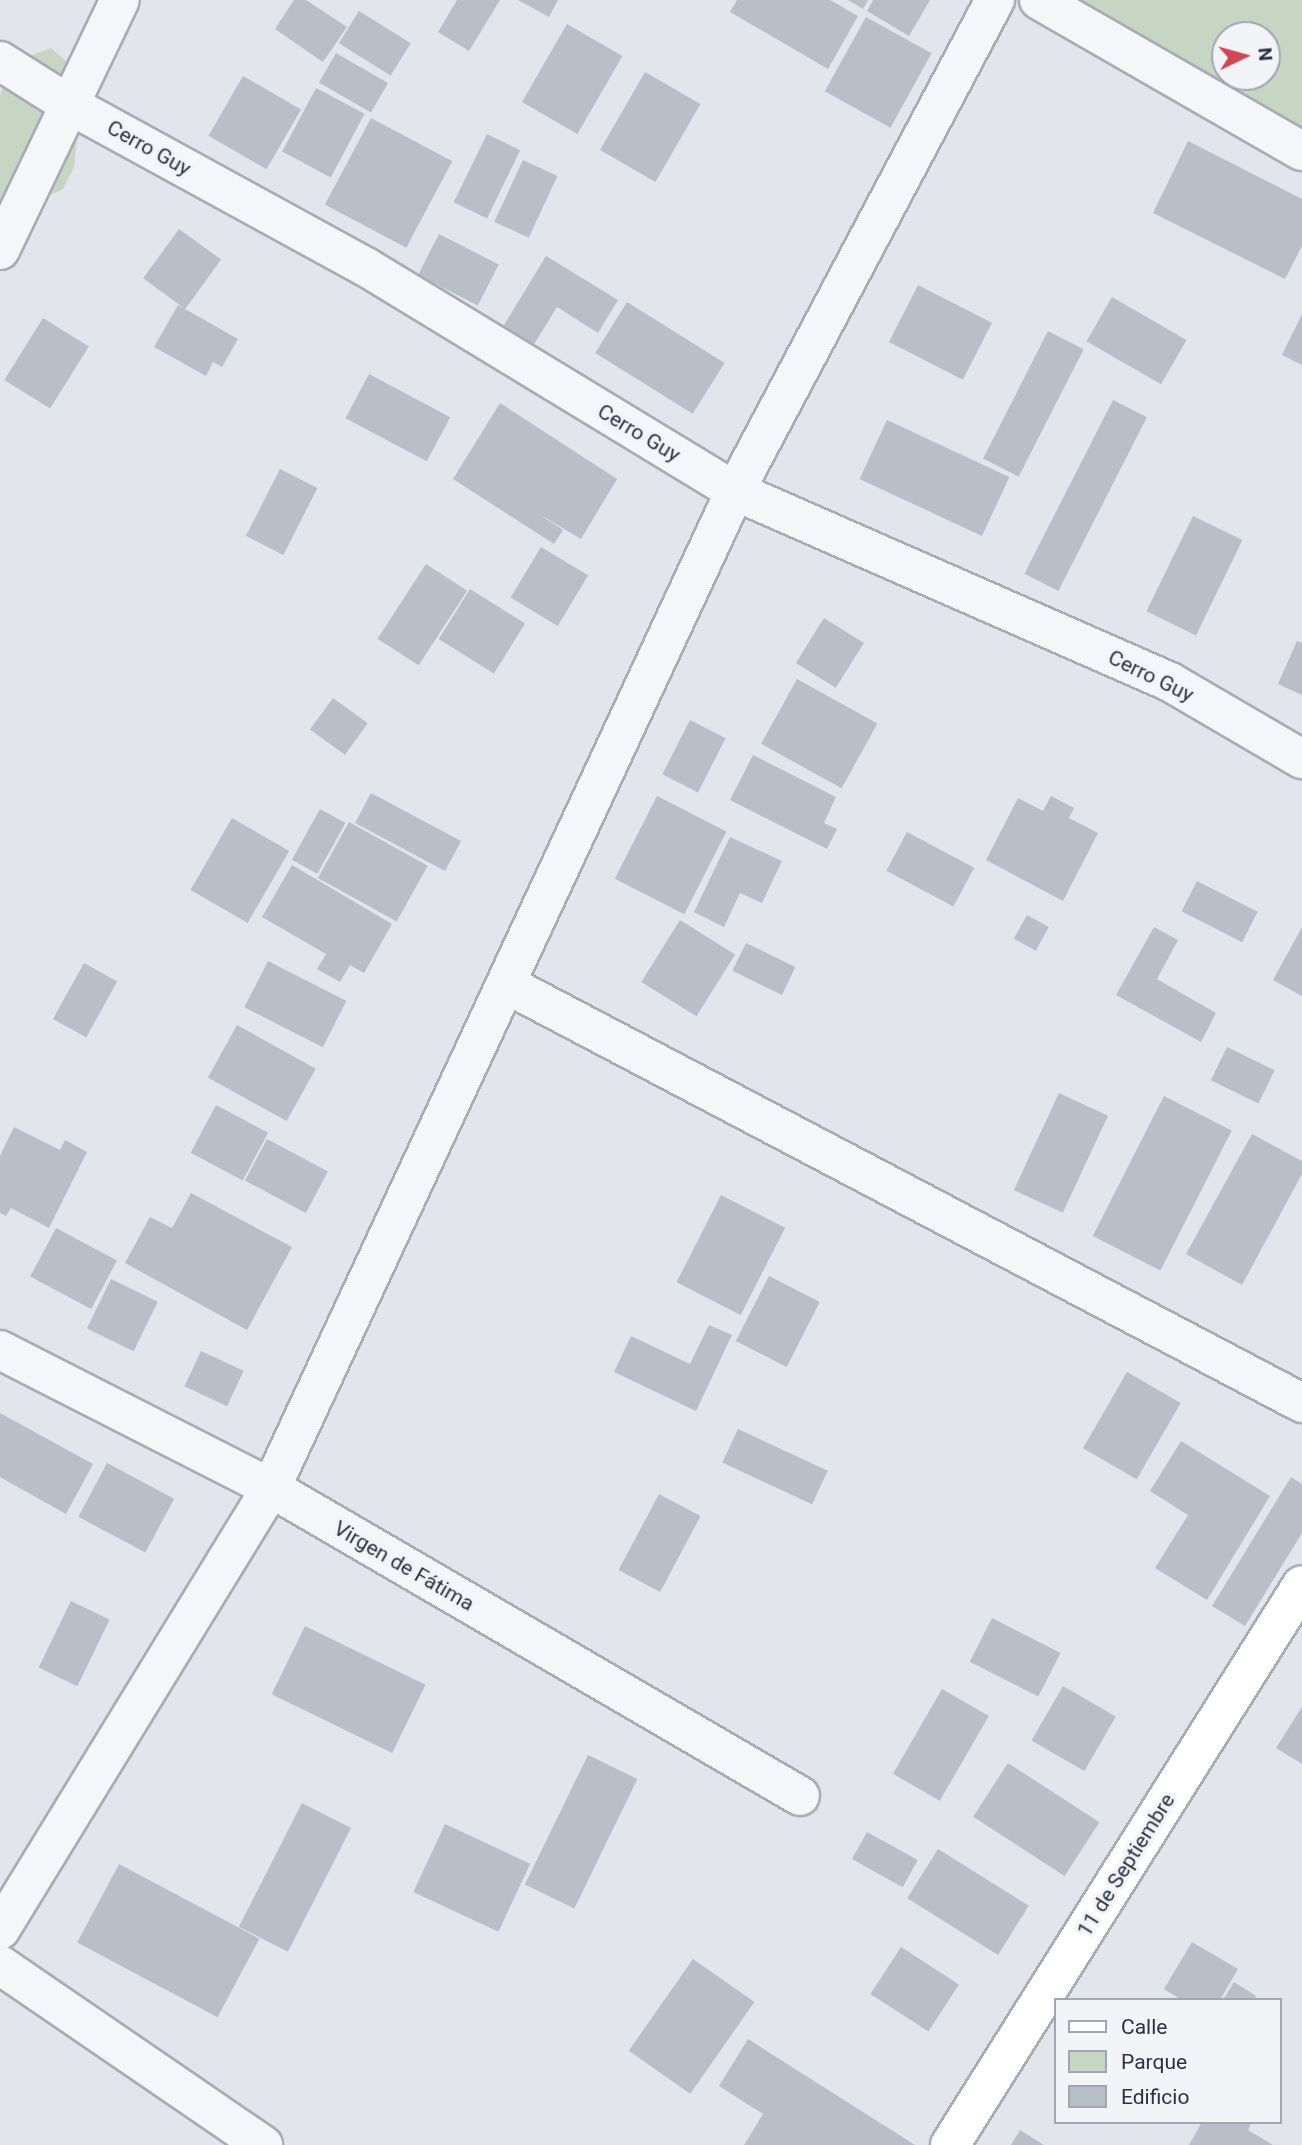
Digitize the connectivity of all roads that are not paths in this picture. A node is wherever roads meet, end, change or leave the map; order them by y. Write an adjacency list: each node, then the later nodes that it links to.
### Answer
1 (120, 0): 5 (street)
2 (995, 0): 8 (street)
3 (1039, 0): 6 (street)
4 (0, 61): 5 (street, Cerro Guy)
5 (70, 105): 7 (street); 8 (street, Cerro Guy)
6 (1302, 151)
7 (0, 250)
8 (734, 491): 9 (street, Cerro Guy); 10 (street)
9 (1302, 759)
10 (506, 984): 12 (street); 13 (street)
11 (0, 1350): 13 (street, Virgen de Fátima)
12 (1302, 1403)
13 (271, 1488): 15 (street, Virgen de Fátima); 16 (street)
14 (1302, 1585): 19 (main road, 11 de Septiembre)
15 (800, 1796)
16 (0, 1930)
17 (0, 1965): 18 (street)
18 (263, 2145)
19 (950, 2145)

